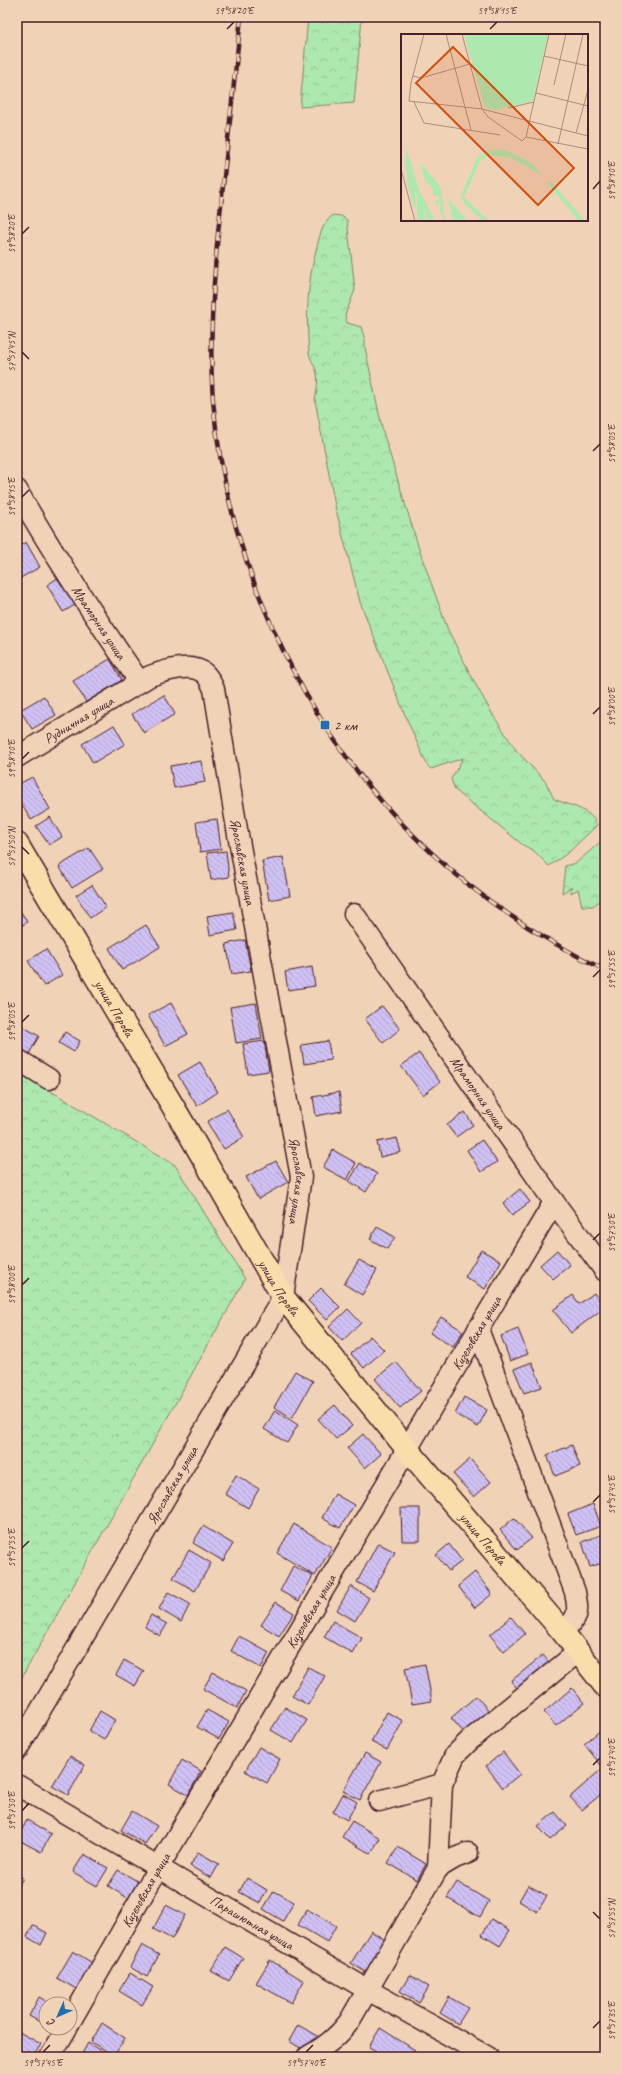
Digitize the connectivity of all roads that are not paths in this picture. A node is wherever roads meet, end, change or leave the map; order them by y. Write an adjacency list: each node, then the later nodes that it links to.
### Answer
1 (17, 490): 2 (street, Мраморная улица)
2 (140, 681): 3 (street, Рудничная улица); 10 (street, Ярославская улица)
3 (17, 757)
4 (17, 844): 10 (main road, улица Перова)
5 (354, 914): 8 (street, Мраморная улица)
6 (17, 1059): 7 (street)
7 (49, 1079)
8 (554, 1202): 9 (street, Мраморная улица); 11 (street, Кизеловская улица)
9 (605, 1271)
10 (282, 1297): 12 (main road, улица Перова); 16 (street, Ярославская улица)
11 (478, 1329): 12 (street, Кизеловская улица); 13 (street)
12 (408, 1450): 13 (main road, улица Перова); 21 (street, Кизеловская улица)
13 (562, 1631): 14 (main road, улица Перова)
14 (578, 1652): 15 (main road, улица Перова); 17 (street)
15 (605, 1686)
16 (17, 1750)
17 (442, 1784): 19 (street); 22 (street)
18 (17, 1785): 21 (street, Парашютная улица)
19 (379, 1801)
20 (468, 1853): 22 (street)
21 (158, 1868): 23 (street, Парашютная улица); 24 (street, Кизеловская улица)
22 (438, 1868): 23 (street)
23 (368, 1990): 27 (street); 28 (street, Парашютная улица)
24 (78, 2008)
25 (62, 2036): 26 (street)
26 (50, 2057)
27 (307, 2057)
28 (488, 2057)

